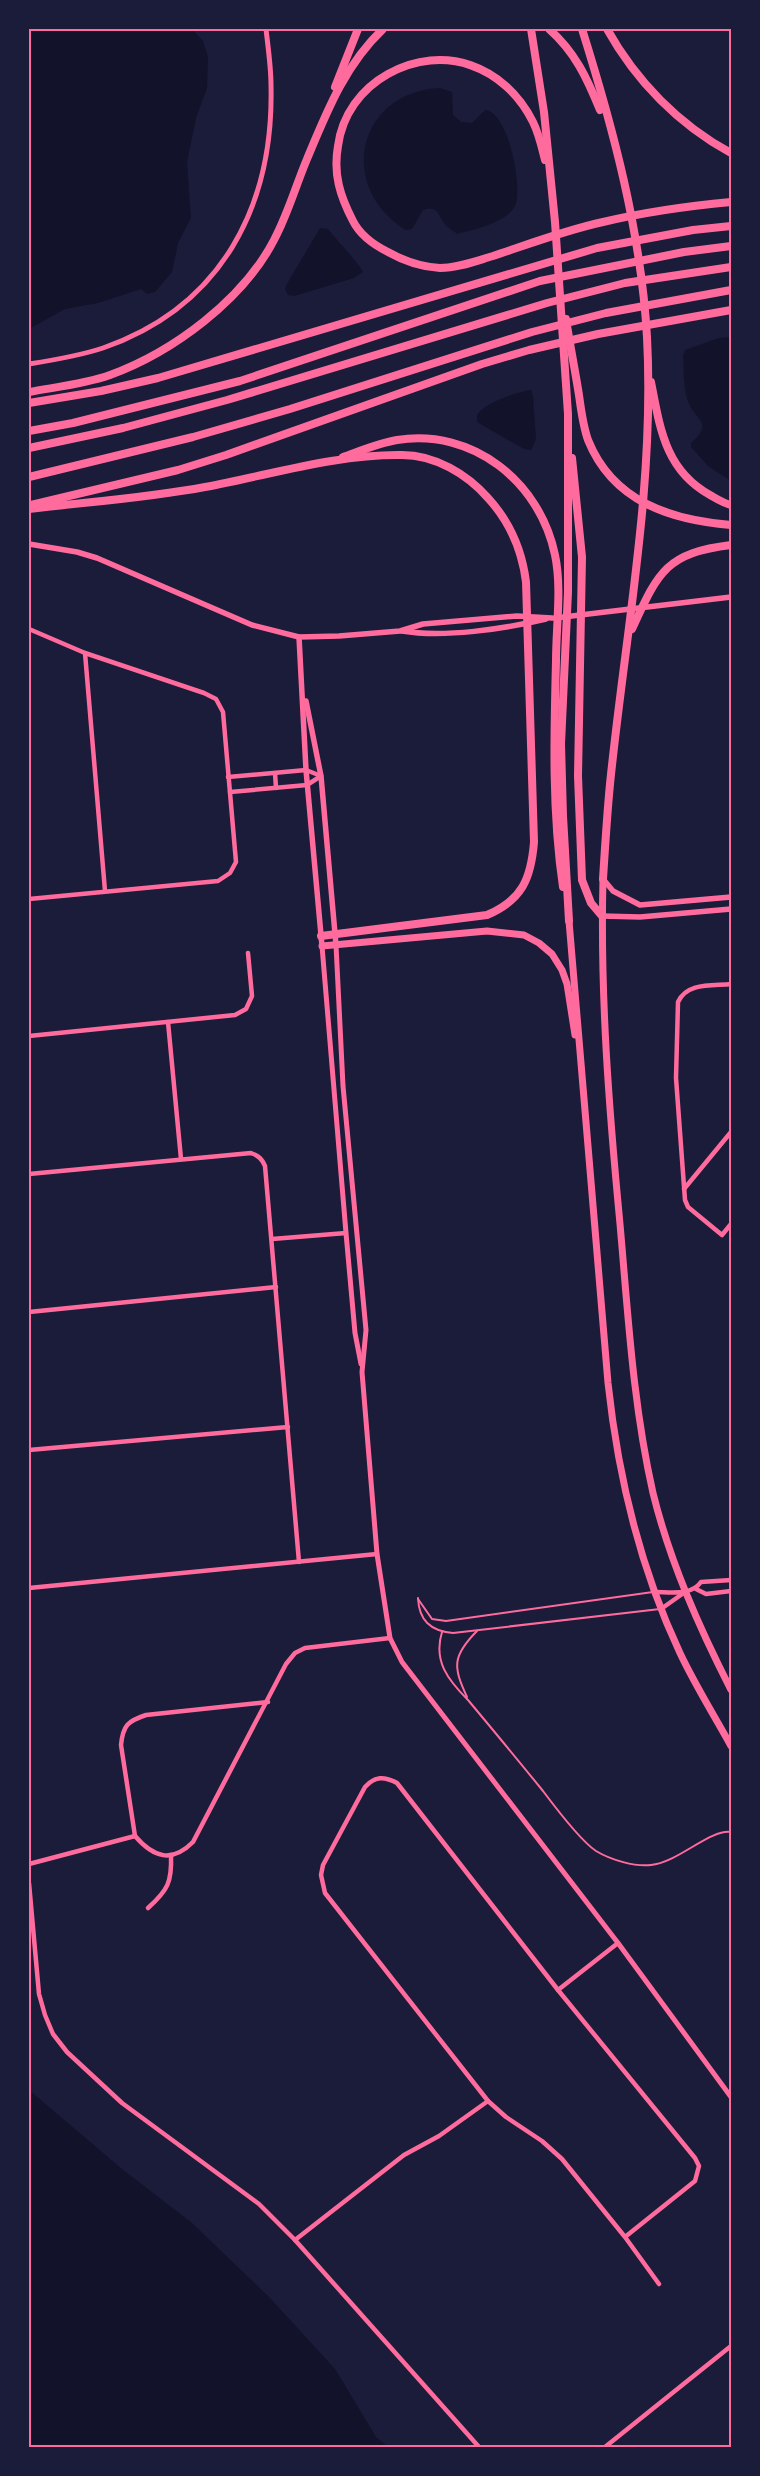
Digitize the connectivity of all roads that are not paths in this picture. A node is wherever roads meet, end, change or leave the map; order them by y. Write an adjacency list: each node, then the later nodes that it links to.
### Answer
1 (266, 29): 19 (street)
2 (358, 29): 8 (highway)
3 (383, 29): 8 (highway)
4 (530, 29): 11 (highway)
5 (549, 29): 9 (highway)
6 (582, 29): 9 (highway)
7 (607, 29): 10 (highway)
8 (328, 108): 21 (highway)
9 (614, 147): 20 (highway)
10 (731, 153)
11 (551, 181): 12 (highway); 18 (highway)
12 (731, 202)
13 (731, 226): 22 (highway)
14 (731, 246): 24 (highway)
15 (731, 267): 25 (highway)
16 (731, 290): 27 (highway)
17 (731, 310): 28 (highway)
18 (568, 354): 23 (highway); 31 (highway)
19 (29, 364)
20 (648, 365): 29 (highway); 38 (highway)
21 (29, 392)
22 (29, 403)
23 (568, 414): 54 (highway); 55 (highway)
24 (29, 431)
25 (29, 448)
26 (324, 463): 30 (highway); 55 (highway); 56 (highway)
27 (29, 477)
28 (29, 505)
29 (731, 505)
30 (29, 509)
31 (731, 525)
32 (29, 544): 39 (main road)
33 (731, 545): 38 (highway)
34 (731, 597): 35 (main road)
35 (552, 618): 37 (main road); 37 (main road)
36 (29, 629): 40 (street)
37 (400, 631): 39 (main road)
38 (630, 635): 49 (highway)
39 (299, 637): 41 (main road)
40 (85, 653): 45 (street); 50 (street)
41 (302, 682): 42 (main road); 44 (main road)
42 (306, 770): 43 (street); 44 (street); 46 (main road)
43 (275, 773): 45 (street); 47 (street)
44 (320, 776): 46 (street); 56 (main road)
45 (228, 777): 48 (street)
46 (307, 786): 47 (street); 57 (main road)
47 (276, 788): 48 (street)
48 (230, 792): 50 (street)
49 (603, 879): 51 (main road); 54 (main road)
50 (105, 891): 52 (street)
51 (731, 897)
52 (29, 899)
53 (731, 909): 54 (main road)
54 (602, 916): 85 (main road)
55 (570, 921): 64 (main road)
56 (336, 935): 57 (highway); 58 (main road)
57 (321, 936): 59 (main road)
58 (336, 945): 59 (main road); 64 (main road); 70 (street)
59 (322, 946): 71 (street)
60 (248, 952): 62 (street)
61 (731, 984): 68 (street)
62 (168, 1022): 63 (street); 66 (street)
63 (29, 1036)
64 (584, 1091): 84 (main road)
65 (731, 1132): 68 (street)
66 (181, 1159): 67 (street); 72 (street)
67 (29, 1174)
68 (684, 1190): 69 (street)
69 (731, 1224)
70 (357, 1231): 71 (street); 75 (street)
71 (346, 1233): 72 (street); 75 (street)
72 (272, 1239): 73 (street)
73 (276, 1287): 74 (street); 76 (street)
74 (29, 1312)
75 (362, 1372): 78 (street)
76 (288, 1427): 77 (street); 79 (street)
77 (29, 1450)
78 (376, 1554): 79 (street); 89 (street)
79 (299, 1562): 81 (street)
80 (731, 1580): 82 (street)
81 (29, 1588)
82 (696, 1589): 83 (street); 85 (street)
83 (731, 1591)
84 (655, 1592): 85 (street); 86 (main road); 88 (lane)
85 (685, 1592): 86 (street); 90 (main road)
86 (661, 1609): 87 (lane); 93 (main road)
87 (478, 1630): 88 (lane); 91 (lane)
88 (442, 1632): 91 (lane)
89 (390, 1638): 92 (street); 100 (street)
90 (731, 1690)
91 (468, 1700): 94 (lane)
92 (268, 1702): 95 (street); 96 (street)
93 (731, 1746)
94 (731, 1832)
95 (135, 1836): 96 (street); 97 (street)
96 (171, 1855): 99 (street)
97 (29, 1864)
98 (29, 1883): 105 (street)
99 (148, 1908)
100 (618, 1943): 101 (street); 102 (street)
101 (558, 1990): 103 (street); 104 (street)
102 (731, 2096)
103 (488, 2100): 104 (street); 105 (street)
104 (625, 2237): 106 (street)
105 (295, 2240): 108 (street)
106 (659, 2284)
107 (731, 2346): 109 (street)
108 (479, 2447)
109 (606, 2447)

